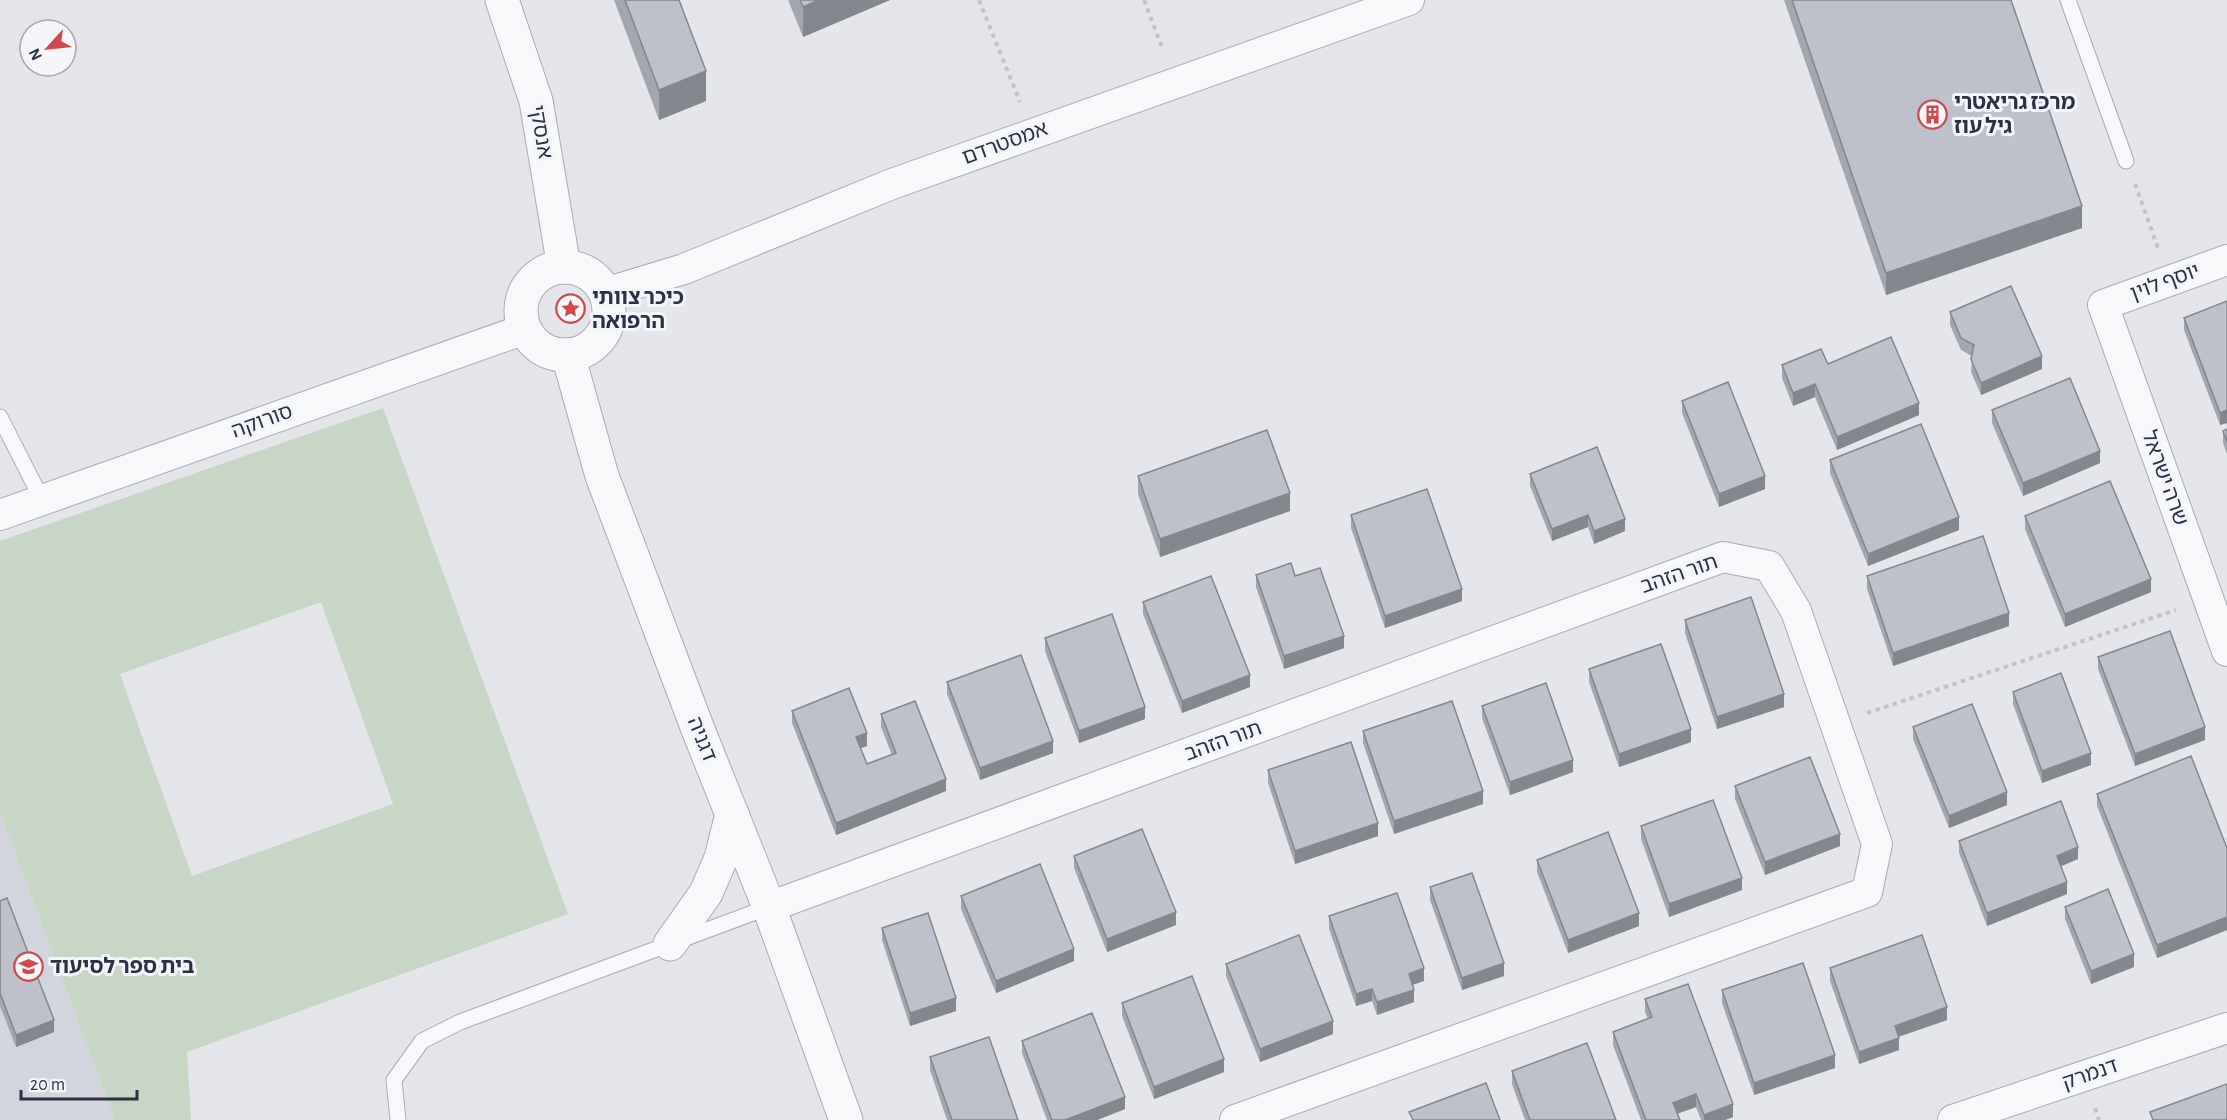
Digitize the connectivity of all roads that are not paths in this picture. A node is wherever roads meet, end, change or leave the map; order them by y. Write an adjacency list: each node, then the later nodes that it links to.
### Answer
1 (502, 0): 6 (street, אנסקי)
2 (1409, 0): 7 (street, אמסטרדם)
3 (2068, 0): 4 (lane)
4 (2126, 161)
5 (2227, 260): 8 (street, יוסף לוין)
6 (564, 267): 7 (street); 9 (street)
7 (605, 293): 10 (street)
8 (2103, 305): 14 (street, שרה ישראל)
9 (525, 329): 10 (street); 12 (street, סורוקה)
10 (568, 356): 16 (street, דגניה)
11 (0, 417): 12 (lane)
12 (42, 500): 13 (street, סורוקה)
13 (0, 515)
14 (2216, 608): 15 (street, שרה ישראל)
15 (2227, 651)
16 (732, 814): 17 (street, דגניה); 18 (street)
17 (769, 907): 18 (lane); 21 (street, דגניה); 22 (street, תור הזהב)
18 (670, 944): 20 (lane)
19 (2227, 1028): 23 (street, דנמרק)
20 (398, 1120)
21 (846, 1120)
22 (1235, 1120)
23 (1953, 1120)

